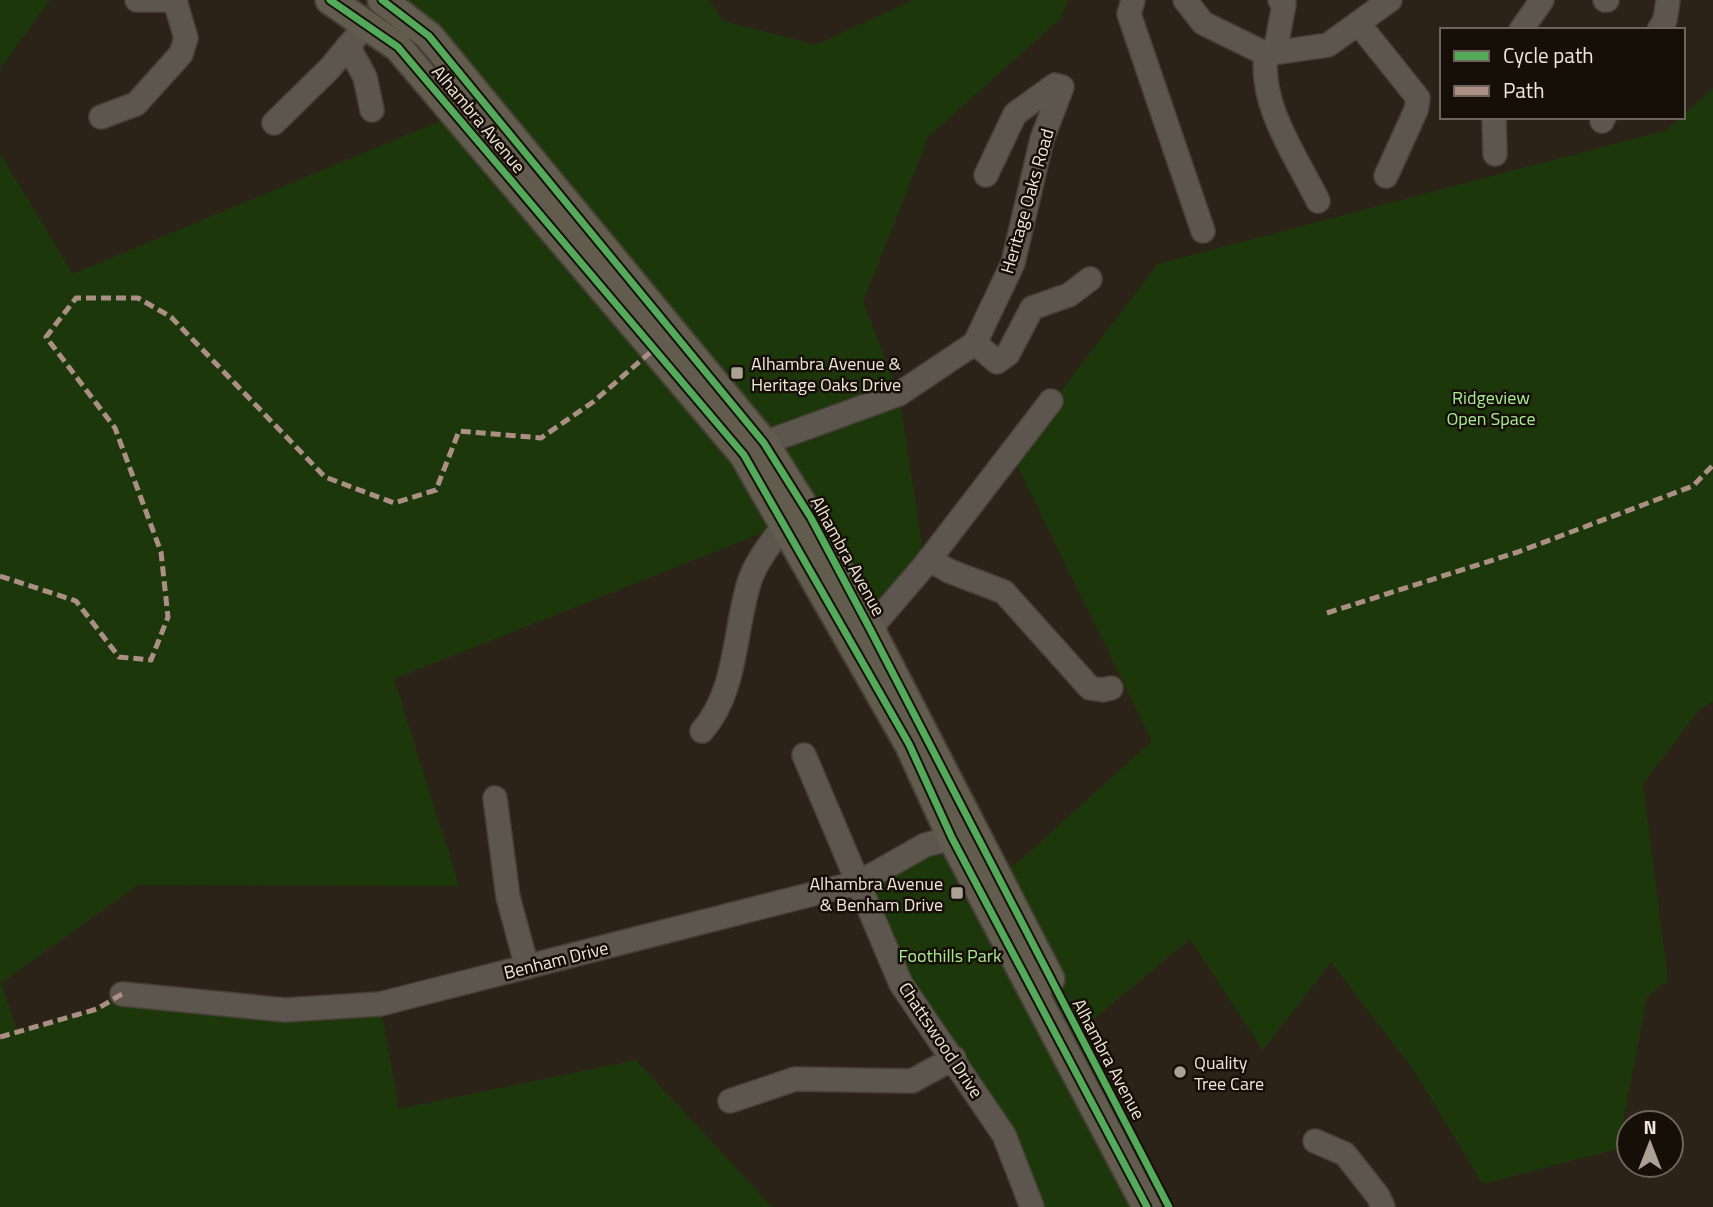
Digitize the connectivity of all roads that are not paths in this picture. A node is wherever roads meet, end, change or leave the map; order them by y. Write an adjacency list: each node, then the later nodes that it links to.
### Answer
1 (137, 0): 10 (street)
2 (330, 0): 14 (main road, Alhambra Avenue)
3 (382, 0): 28 (main road, Alhambra Avenue)
4 (1133, 0): 24 (street)
5 (1185, 0): 15 (street)
6 (1280, 0): 15 (street)
7 (1390, 0): 11 (street)
8 (1542, 0): 12 (street)
9 (1668, 0): 13 (street)
10 (176, 1): 17 (street)
11 (1358, 23): 15 (street); 22 (street)
12 (1522, 28)
13 (1660, 28)
14 (356, 36): 16 (street); 19 (street); 28 (main road, Alhambra Avenue)
15 (1270, 54): 23 (street)
16 (372, 110)
17 (101, 117)
18 (1494, 119): 20 (street)
19 (274, 123)
20 (1495, 154)
21 (986, 175): 26 (street, Heritage Oaks Road)
22 (1385, 176)
23 (1318, 201)
24 (1203, 231)
25 (1090, 279): 26 (street)
26 (975, 343): 28 (street)
27 (1051, 401): 30 (street)
28 (754, 449): 29 (main road, Alhambra Avenue); 31 (main road, Alhambra Avenue)
29 (785, 524): 33 (street); 36 (main road, Alhambra Avenue)
30 (929, 559): 31 (street); 32 (street)
31 (870, 629): 36 (main road, Alhambra Avenue)
32 (1111, 688)
33 (702, 731)
34 (804, 755): 37 (street, Chattswood Drive)
35 (495, 798): 38 (street)
36 (962, 831): 37 (street, Benham Drive); 44 (main road, Alhambra Avenue); 45 (main road, Alhambra Avenue)
37 (860, 882): 38 (street, Benham Drive); 40 (street, Chattswood Drive)
38 (527, 967): 39 (street, Benham Drive)
39 (122, 994)
40 (954, 1058): 41 (street); 43 (street, Chattswood Drive)
41 (730, 1101)
42 (1315, 1141): 46 (street)
43 (1032, 1207)
44 (1147, 1207)
45 (1169, 1207)
46 (1383, 1207)

